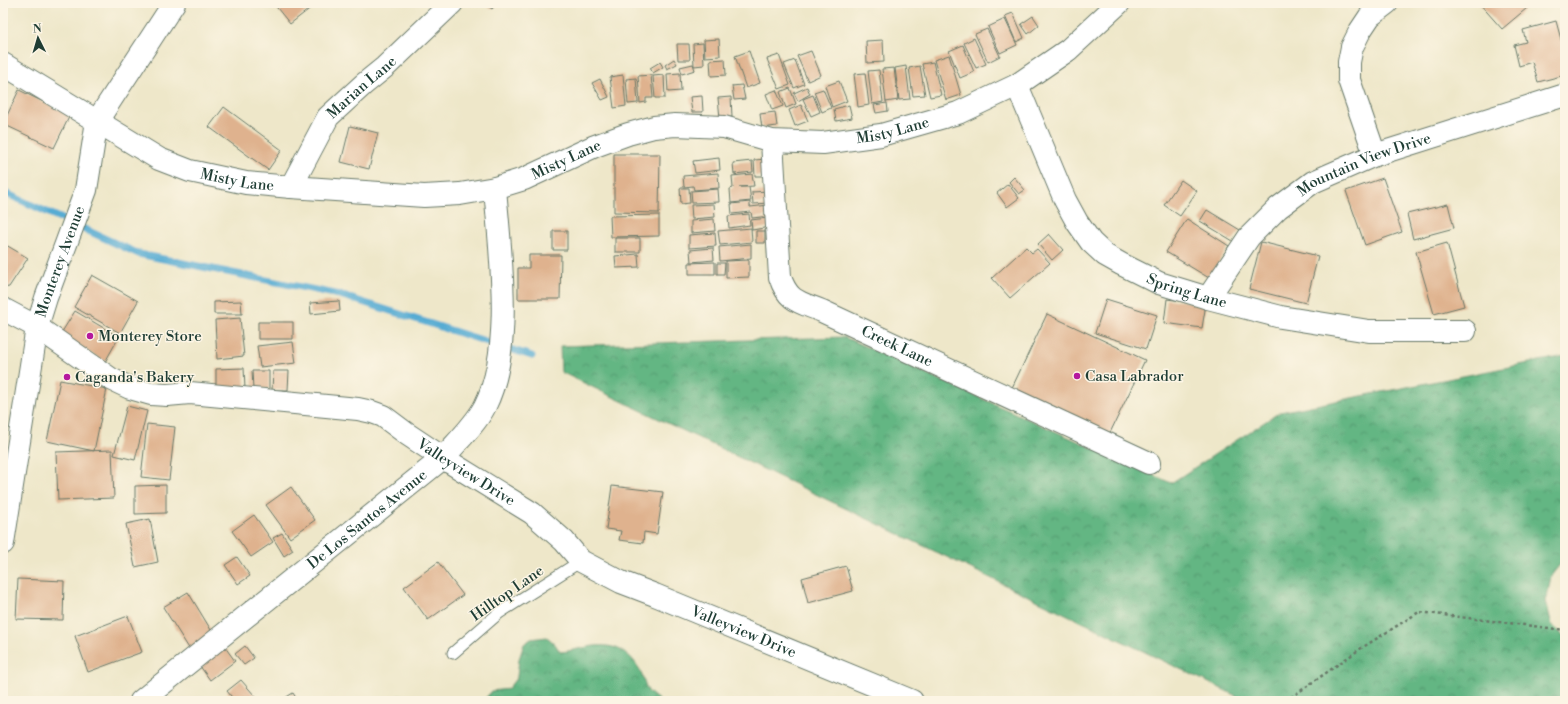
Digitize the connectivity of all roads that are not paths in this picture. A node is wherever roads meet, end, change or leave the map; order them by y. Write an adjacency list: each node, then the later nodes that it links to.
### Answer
1 (174, 3): 8 (street, Monterey Avenue)
2 (452, 3): 11 (street, Marian Lane)
3 (1119, 3): 6 (street, Misty Lane)
4 (1387, 3): 10 (street)
5 (3, 64): 8 (street, Misty Lane)
6 (1017, 85): 9 (street, Misty Lane); 13 (street, Spring Lane)
7 (1565, 95): 10 (street, Mountain View Drive)
8 (97, 121): 11 (street, Misty Lane); 15 (street, Monterey Avenue)
9 (772, 141): 12 (street, Misty Lane); 18 (street, Creek Lane)
10 (1375, 155): 13 (street, Mountain View Drive)
11 (291, 187): 12 (street, Misty Lane)
12 (495, 188): 17 (street, De Los Santos Avenue)
13 (1208, 298): 16 (street, Spring Lane)
14 (3, 309): 15 (street, Valleyview Drive)
15 (37, 327): 17 (street, Valleyview Drive); 19 (street, Monterey Avenue)
16 (1465, 331)
17 (443, 458): 20 (street, Valleyview Drive); 22 (street, De Los Santos Avenue)
18 (1149, 463)
19 (3, 543)
20 (581, 561): 21 (lane, Hilltop Lane); 23 (street, Valleyview Drive)
21 (453, 653)
22 (141, 701)
23 (912, 701)

